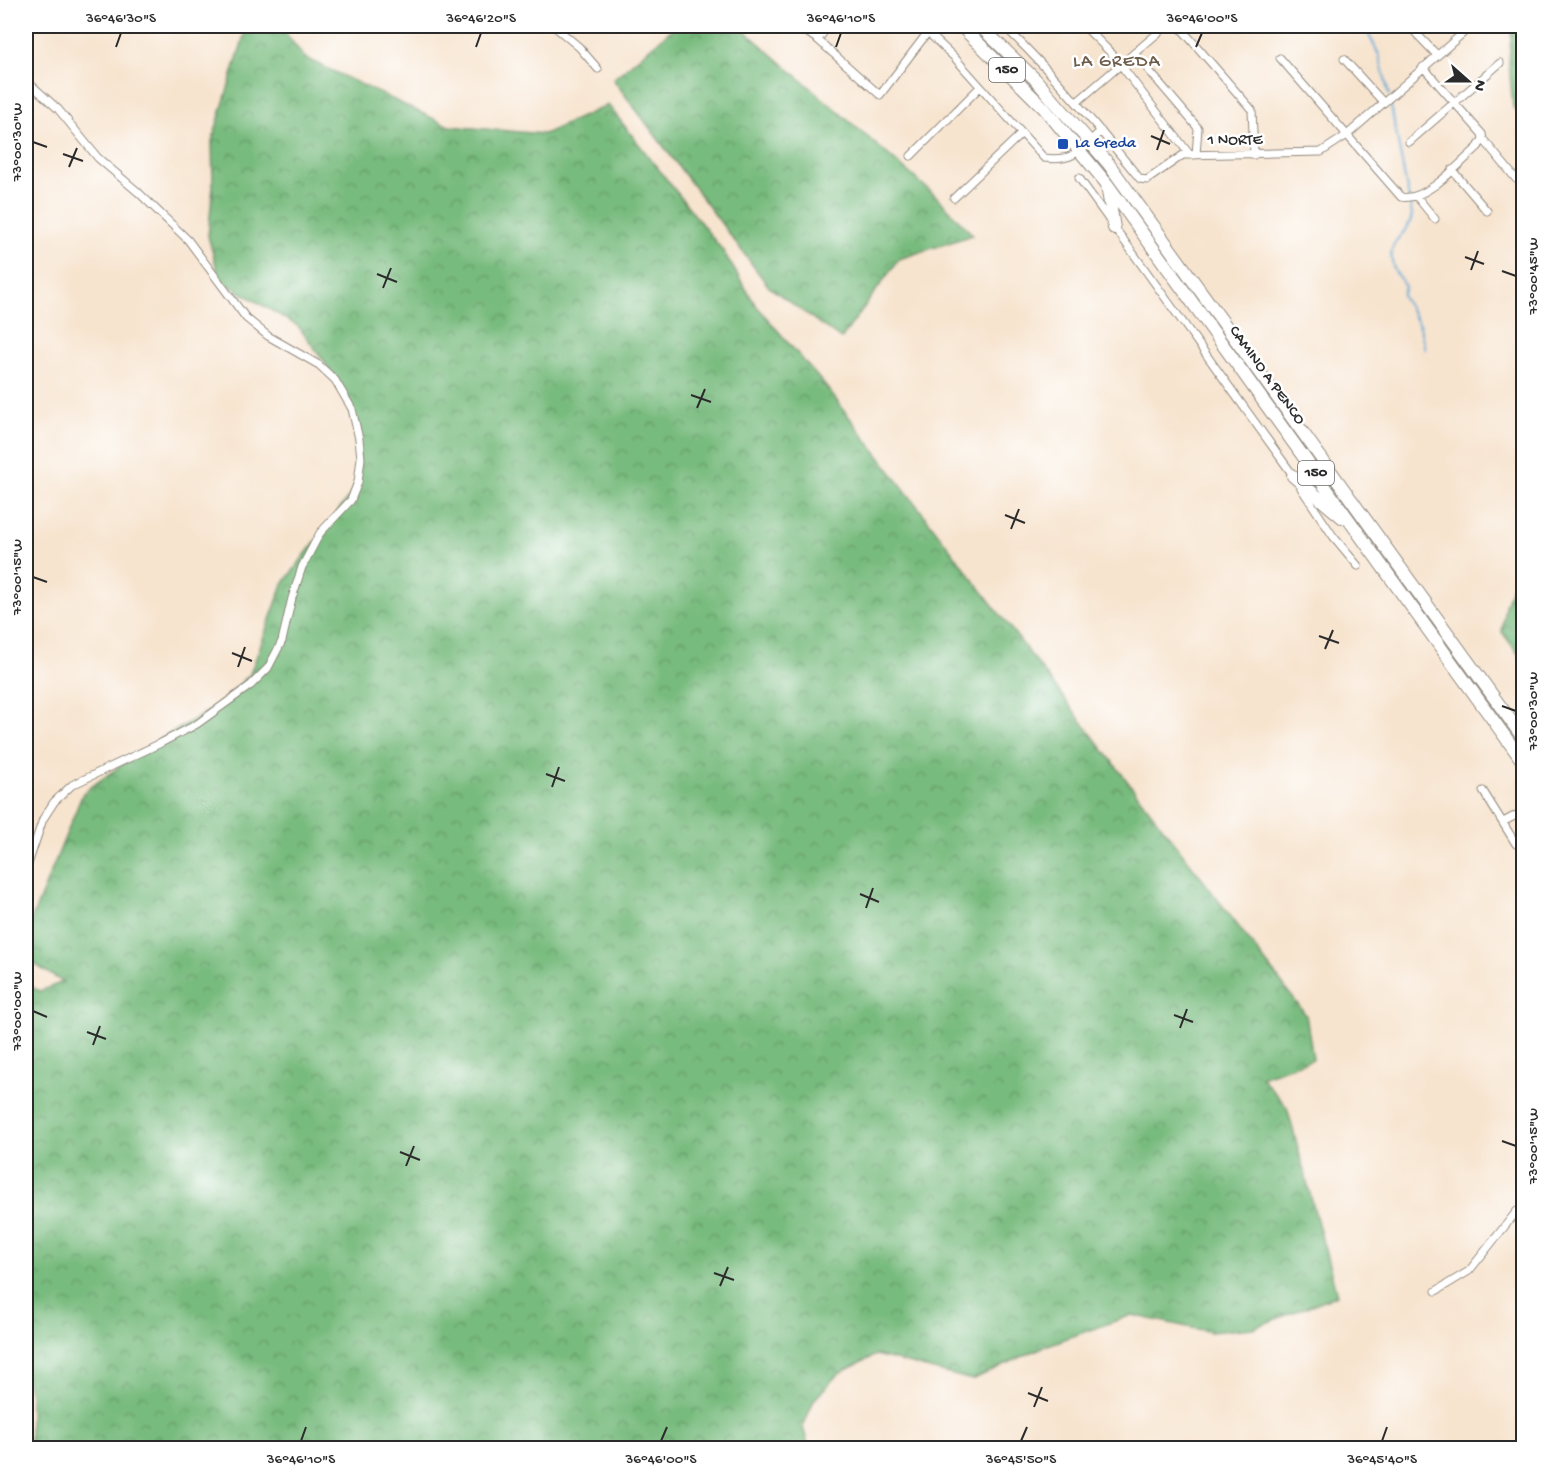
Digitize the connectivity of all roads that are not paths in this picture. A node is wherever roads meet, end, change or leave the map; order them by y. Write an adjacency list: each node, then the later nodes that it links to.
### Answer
1 (554, 26): 22 (street)
2 (798, 26): 14 (street)
3 (828, 26): 14 (street)
4 (921, 26): 13 (street)
5 (961, 26): 34 (highway, CAMINO A PENCO / 150)
6 (980, 26): 32 (highway, CAMINO A PENCO / 150)
7 (1004, 26): 26 (street)
8 (1084, 26): 20 (street)
9 (1166, 26): 15 (street)
10 (1179, 26): 36 (street)
11 (1409, 26): 16 (street)
12 (1471, 26): 16 (street)
13 (928, 32): 14 (street); 24 (street)
14 (818, 40)
15 (1134, 53): 20 (street); 35 (street)
16 (1437, 55): 21 (street)
17 (1280, 58): 30 (street)
18 (1344, 59): 25 (street)
19 (1500, 63): 27 (street)
20 (1120, 65): 26 (street); 35 (street)
21 (1423, 66): 25 (street); 27 (street)
22 (598, 69)
23 (26, 80): 56 (street)
24 (980, 87): 29 (street); 37 (street)
25 (1385, 100): 30 (street)
26 (1077, 102): 28 (street)
27 (1455, 103): 31 (street); 33 (street)
28 (1101, 131): 32 (street); 35 (street, 1 NORTE)
29 (1022, 133): 34 (street); 43 (street)
30 (1347, 135): 36 (street, 1 NORTE); 42 (street)
31 (1483, 139): 38 (street); 40 (street)
32 (1090, 140): 34 (street); 50 (highway, CAMINO A PENCO / 150)
33 (1409, 142)
34 (1080, 149): 41 (highway, CAMINO A PENCO / 150)
35 (1193, 155): 36 (street, 1 NORTE)
36 (1254, 155)
37 (911, 156)
38 (1452, 170): 42 (street); 44 (street)
39 (1079, 178): 46 (street)
40 (1516, 179)
41 (1107, 184): 46 (highway); 48 (highway, CAMINO A PENCO / 150)
42 (1416, 197): 45 (street)
43 (954, 198)
44 (1487, 211)
45 (1435, 219)
46 (1114, 228): 47 (street)
47 (1293, 476): 48 (highway); 49 (street)
48 (1357, 531): 51 (highway, CAMINO A PENCO / 150)
49 (1358, 566)
50 (1524, 739)
51 (1524, 763)
52 (1483, 791): 54 (street)
53 (1524, 811): 54 (street)
54 (1503, 822): 55 (street)
55 (1516, 844)
56 (26, 870)
57 (1524, 1214): 58 (street)
58 (1436, 1291)

